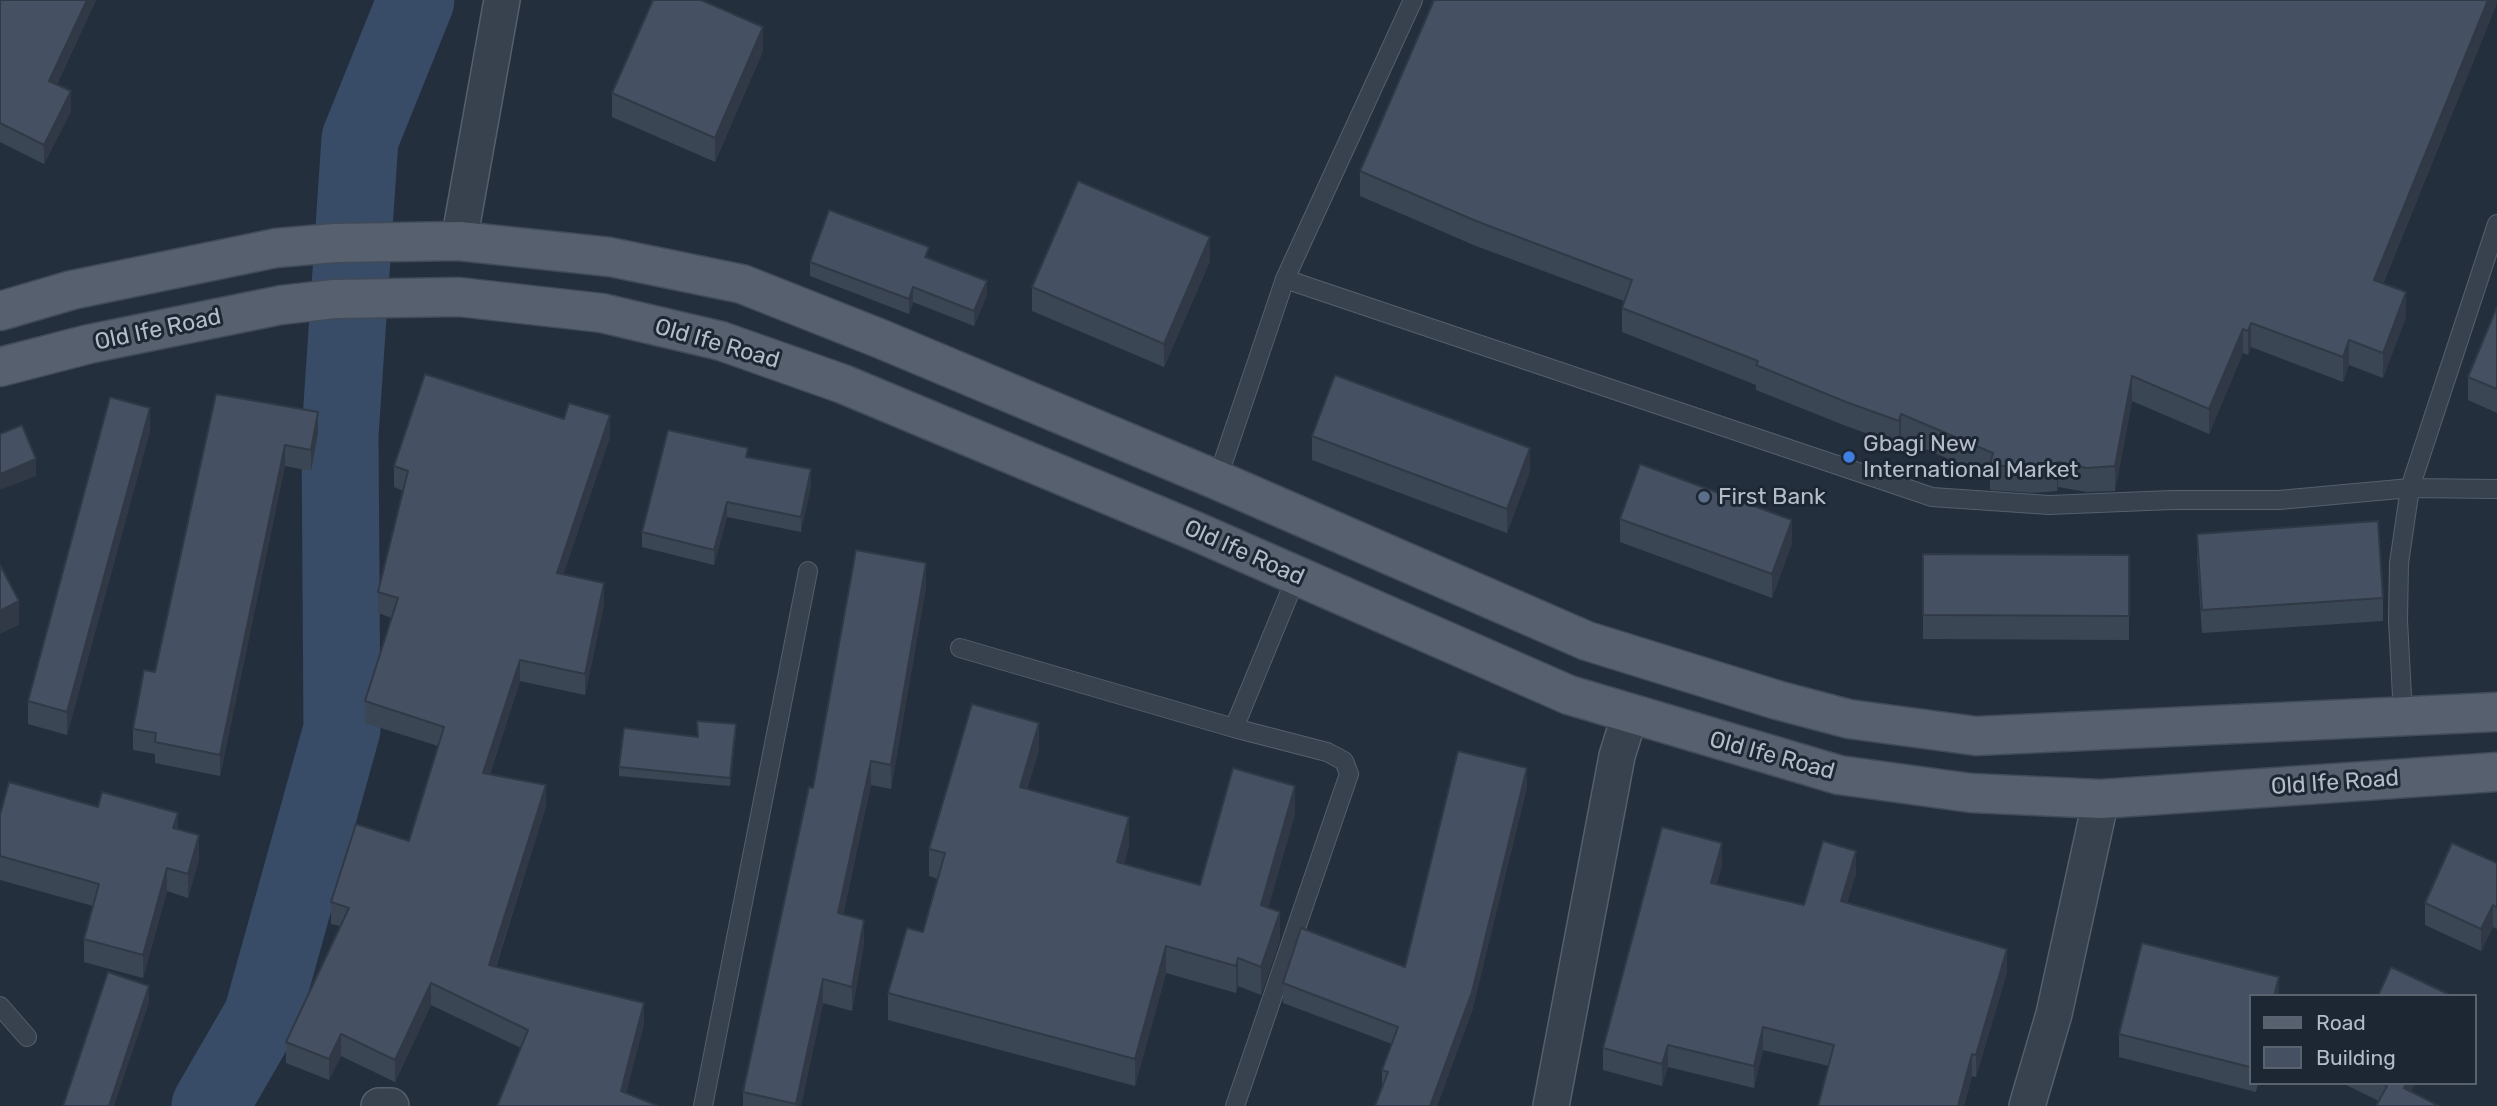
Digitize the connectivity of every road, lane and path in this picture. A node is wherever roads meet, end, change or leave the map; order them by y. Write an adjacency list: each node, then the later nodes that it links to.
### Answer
1 (502, 0): 4 (street)
2 (1413, 0): 6 (lane)
3 (2497, 224): 13 (lane)
4 (459, 241): 5 (main road); 7 (main road)
5 (276, 248): 8 (main road); 9 (main road)
6 (1285, 279): 12 (lane); 13 (lane)
7 (741, 284): 10 (main road); 12 (main road)
8 (281, 305): 10 (main road, Old Ife Road); 11 (main road, Old Ife Road)
9 (0, 311)
10 (721, 341): 16 (main road, Old Ife Road)
11 (0, 367)
12 (1217, 480): 20 (main road)
13 (2410, 488): 14 (lane); 20 (lane)
14 (2497, 489)
15 (808, 571): 28 (lane)
16 (1297, 575): 19 (main road, Old Ife Road); 21 (lane)
17 (960, 648): 21 (lane)
18 (2497, 712): 20 (main road)
19 (1630, 714): 23 (main road, Old Ife Road); 30 (street)
20 (2403, 716)
21 (1234, 728): 29 (lane)
22 (2497, 772): 23 (main road, Old Ife Road)
23 (2101, 799): 31 (street)
24 (0, 1006): 25 (lane)
25 (27, 1037)
26 (379, 1106): 27 (street)
27 (391, 1106)
28 (704, 1106)
29 (1235, 1106)
30 (1551, 1106)
31 (2027, 1106)

